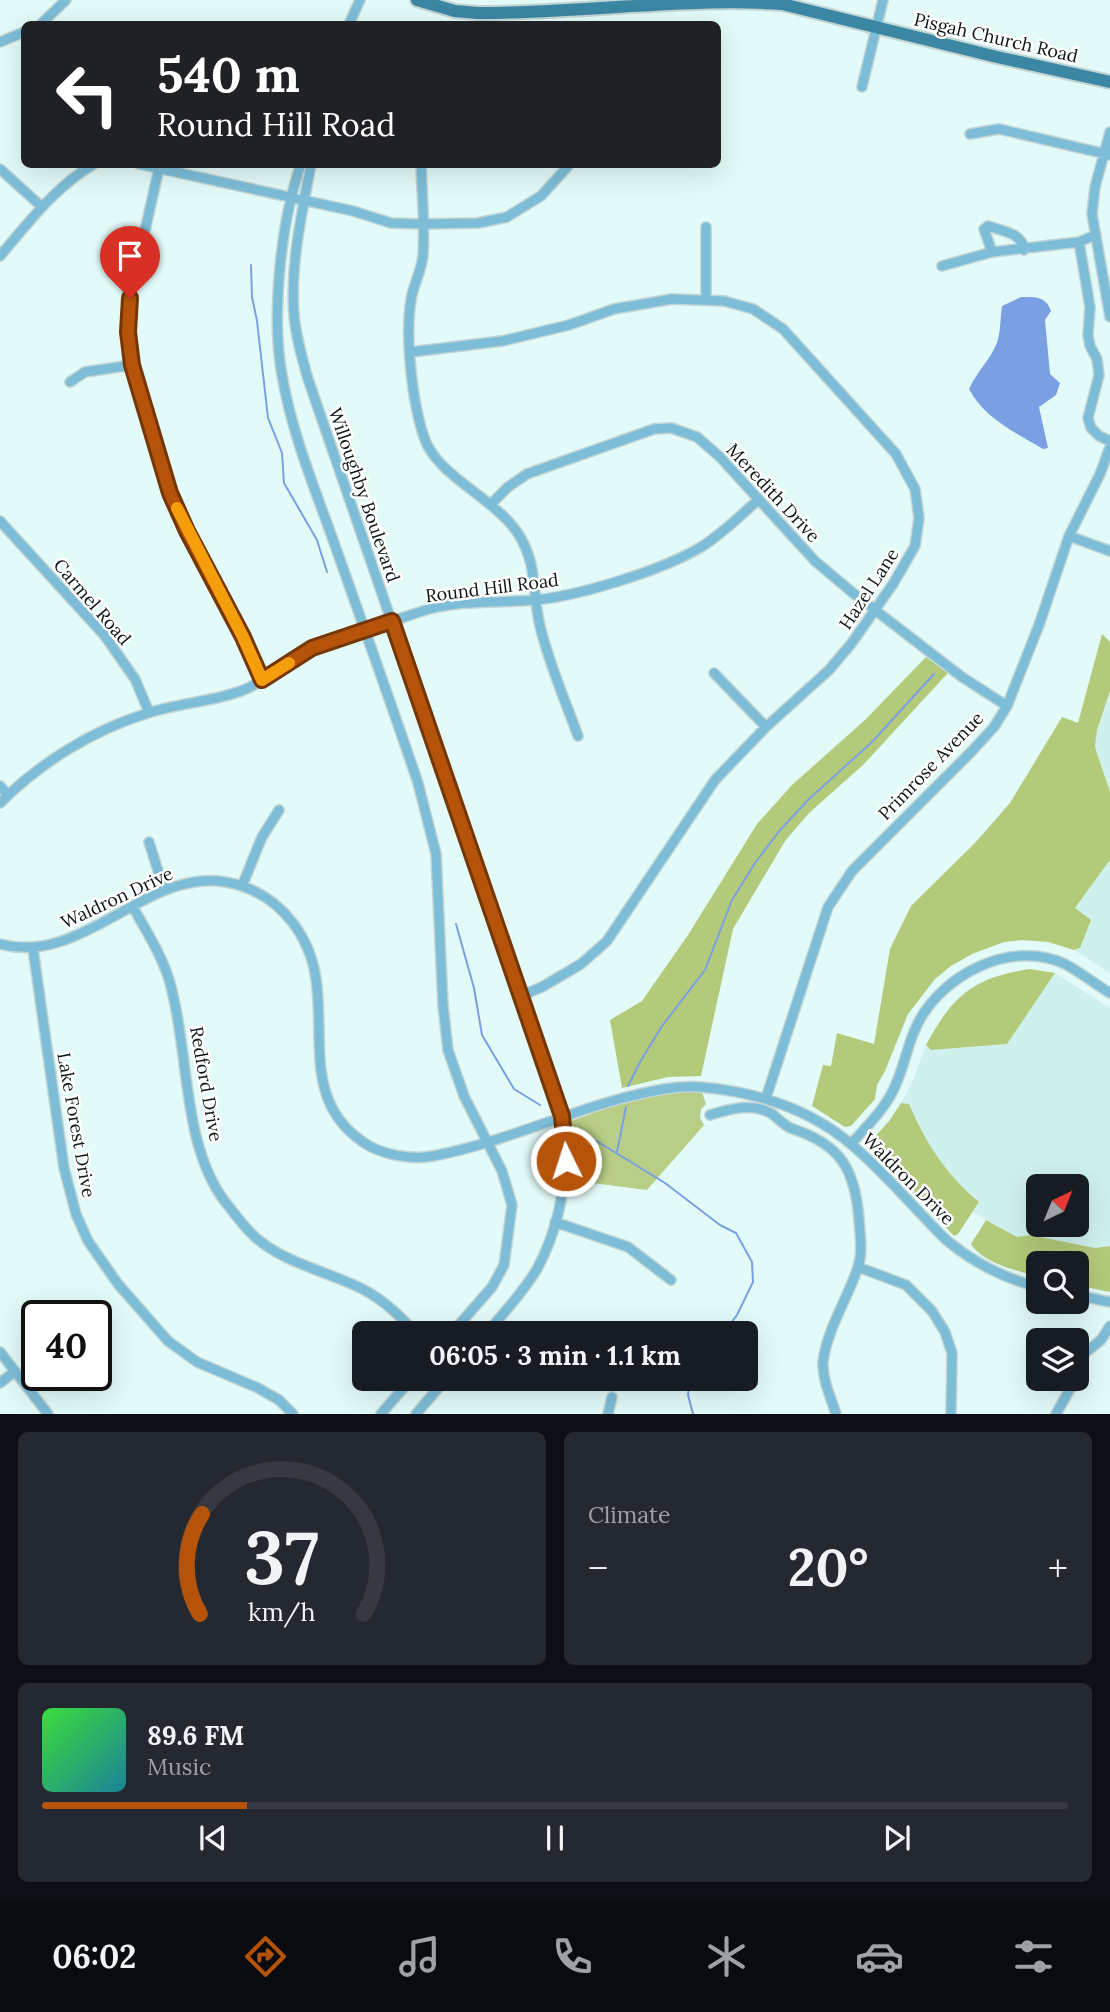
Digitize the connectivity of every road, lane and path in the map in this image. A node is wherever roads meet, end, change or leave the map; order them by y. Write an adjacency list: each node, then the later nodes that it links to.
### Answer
1 (66, 0): 6 (street)
2 (360, 0): 7 (street)
3 (417, 0): 5 (main road, Pisgah Church Road)
4 (883, 0): 8 (street)
5 (755, 1): 8 (main road, Pisgah Church Road)
6 (44, 21)
7 (350, 21)
8 (878, 28): 11 (main road, Pisgah Church Road); 12 (street)
9 (21, 33): 10 (street)
10 (0, 41)
11 (1110, 82)
12 (862, 87)
13 (1110, 131): 15 (street)
14 (970, 134): 15 (street)
15 (1107, 154): 29 (street)
16 (87, 168): 26 (street)
17 (159, 168): 39 (street)
18 (168, 168): 24 (street)
19 (300, 168): 24 (street)
20 (310, 168): 25 (street, Willoughby Boulevard)
21 (421, 168): 27 (street)
22 (566, 168): 27 (street)
23 (0, 169): 26 (street)
24 (292, 197): 25 (street); 51 (street)
25 (304, 201): 27 (street); 50 (street, Willoughby Boulevard)
26 (42, 207): 33 (street)
27 (422, 224): 38 (street)
28 (706, 227): 36 (street)
29 (1095, 235): 30 (street); 35 (street)
30 (1079, 243): 31 (street); 41 (street)
31 (1024, 250): 32 (street); 32 (street)
32 (992, 252): 34 (street)
33 (0, 256)
34 (942, 266)
35 (1108, 293): 37 (street)
36 (706, 299): 38 (street, Hazel Lane); 49 (street, Hazel Lane)
37 (1110, 317)
38 (411, 352): 44 (street)
39 (132, 365): 40 (street); 53 (street)
40 (70, 382)
41 (1110, 441)
42 (1110, 447): 46 (street, Primrose Avenue)
43 (758, 500): 44 (street, Meredith Drive); 48 (street, Round Hill Road); 49 (street, Meredith Drive)
44 (491, 504): 48 (street)
45 (0, 521): 55 (street, Carmel Road)
46 (1069, 536): 47 (street); 54 (street, Primrose Avenue)
47 (1110, 551)
48 (537, 600): 50 (street, Round Hill Road); 57 (street)
49 (875, 610): 54 (street, Meredith Drive); 56 (street, Hazel Lane)
50 (392, 621): 51 (street, Round Hill Road); 69 (street, Willoughby Boulevard)
51 (365, 629): 53 (street, Round Hill Road); 73 (street)
52 (714, 673): 56 (street)
53 (262, 680): 55 (street, Round Hill Road)
54 (1007, 706): 70 (street, Primrose Avenue)
55 (149, 712): 59 (street, Round Hill Road)
56 (766, 727): 69 (street, Hazel Lane)
57 (578, 736)
58 (0, 786): 59 (street)
59 (8, 795): 60 (street, Round Hill Road)
60 (0, 803)
61 (279, 810): 63 (street)
62 (149, 842): 64 (street)
63 (242, 886): 64 (street, Waldron Drive); 73 (street, Waldron Drive)
64 (164, 890): 65 (street, Waldron Drive)
65 (133, 907): 67 (street, Waldron Drive); 81 (street, Redford Drive)
66 (0, 944): 67 (street, Waldron Drive)
67 (33, 949): 94 (street, Lake Forest Drive)
68 (1110, 993): 74 (street)
69 (523, 995): 72 (street, Willoughby Boulevard)
70 (766, 1098): 72 (street, Waldron Drive); 74 (street, Waldron Drive)
71 (710, 1115): 76 (street)
72 (562, 1116): 73 (street, Waldron Drive); 75 (street, Willoughby Boulevard)
73 (485, 1142): 82 (street)
74 (851, 1144): 78 (street, Waldron Drive)
75 (555, 1222): 77 (street); 83 (street, Willoughby Boulevard)
76 (858, 1267): 98 (street); 99 (street)
77 (671, 1280)
78 (1026, 1282)
79 (1089, 1298): 80 (street)
80 (1110, 1302)
81 (405, 1321)
82 (462, 1321)
83 (497, 1321)
84 (1110, 1326): 85 (street)
85 (1089, 1348)
86 (0, 1352): 87 (street)
87 (15, 1371): 88 (street); 93 (street)
88 (0, 1382)
89 (400, 1391): 95 (street)
90 (435, 1391): 96 (street)
91 (1066, 1391): 100 (street)
92 (612, 1397): 97 (street)
93 (48, 1413)
94 (293, 1413)
95 (381, 1413)
96 (416, 1413)
97 (608, 1413)
98 (836, 1413)
99 (951, 1413)
100 (1056, 1413)

